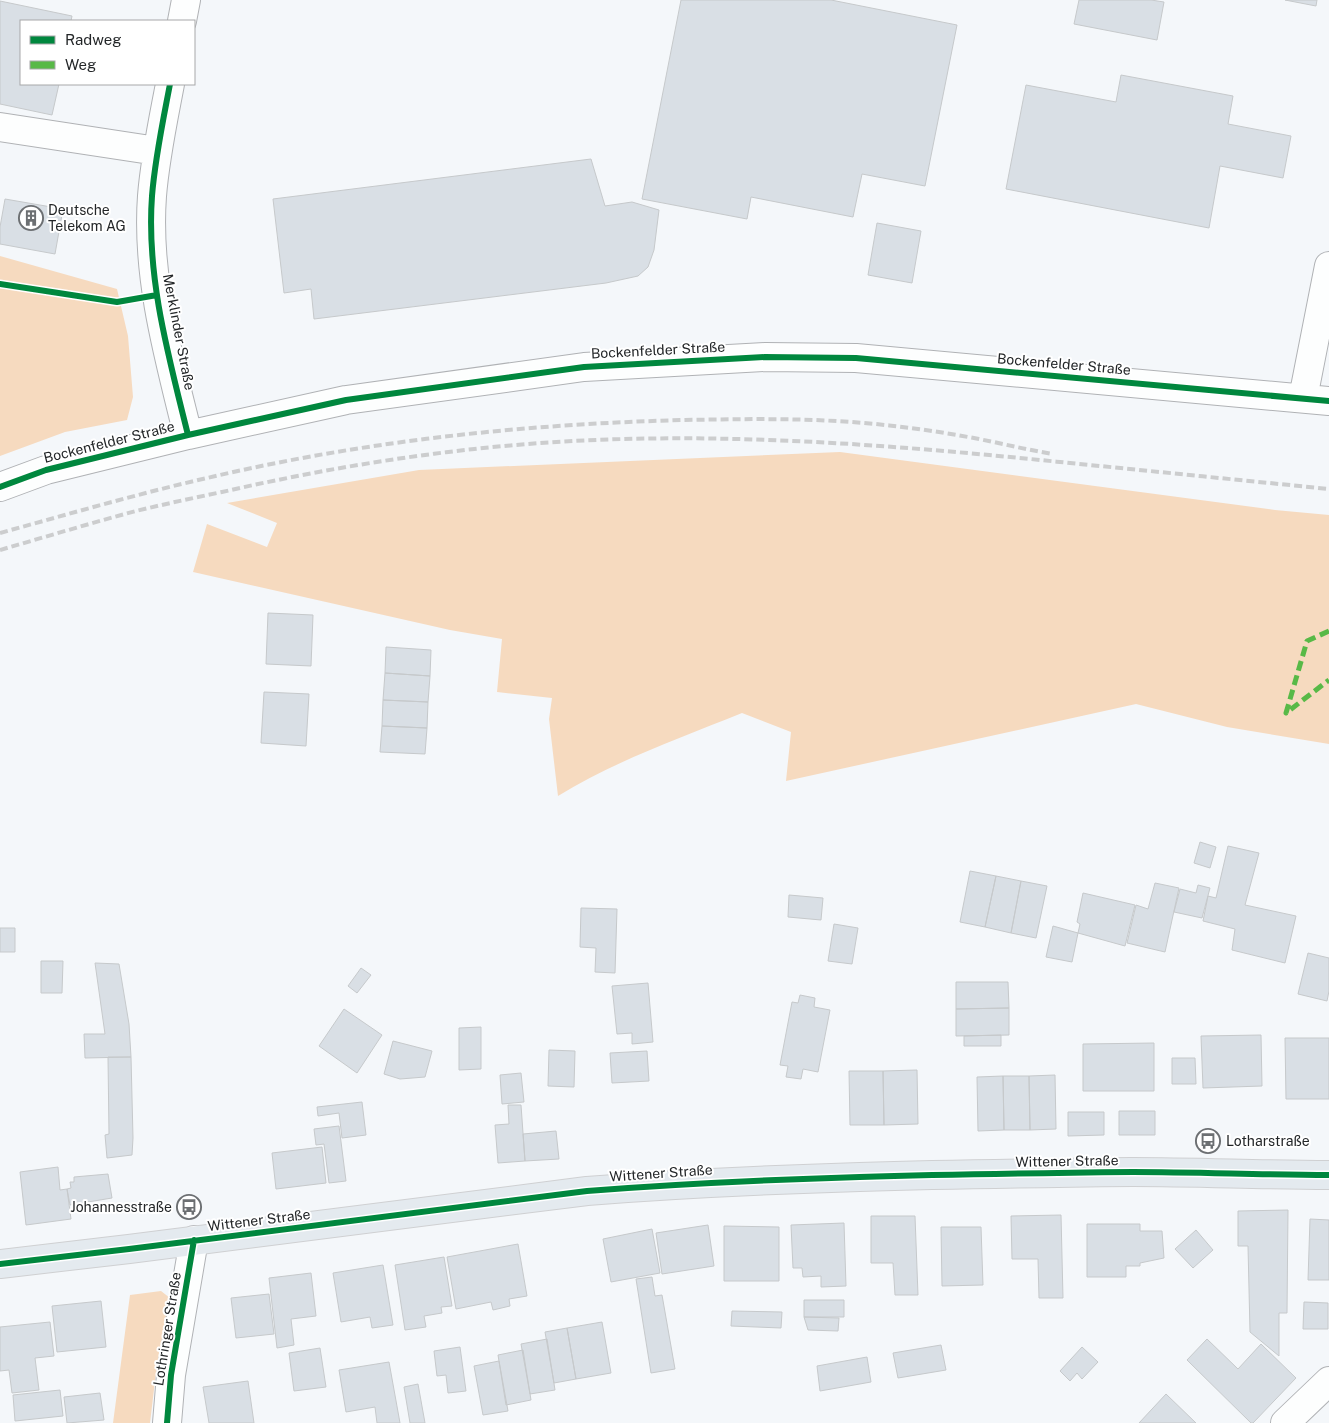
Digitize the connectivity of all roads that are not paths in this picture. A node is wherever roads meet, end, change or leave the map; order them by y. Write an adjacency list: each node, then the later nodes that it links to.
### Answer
1 (186, 0): 2 (street)
2 (182, 20)
3 (170, 85): 5 (street, Merklinder Straße)
4 (0, 127): 5 (street)
5 (157, 151): 8 (street, Merklinder Straße)
6 (1329, 266): 7 (street)
7 (1316, 399): 8 (street, Bockenfelder Straße)
8 (188, 435): 9 (street, Bockenfelder Straße)
9 (0, 487)
10 (1329, 1175): 11 (main road, Wittener Straße)
11 (194, 1240): 12 (main road, Wittener Straße); 14 (street, Lothringer Straße)
12 (0, 1264)
13 (1329, 1381): 15 (street)
14 (167, 1423)
15 (1285, 1423)

